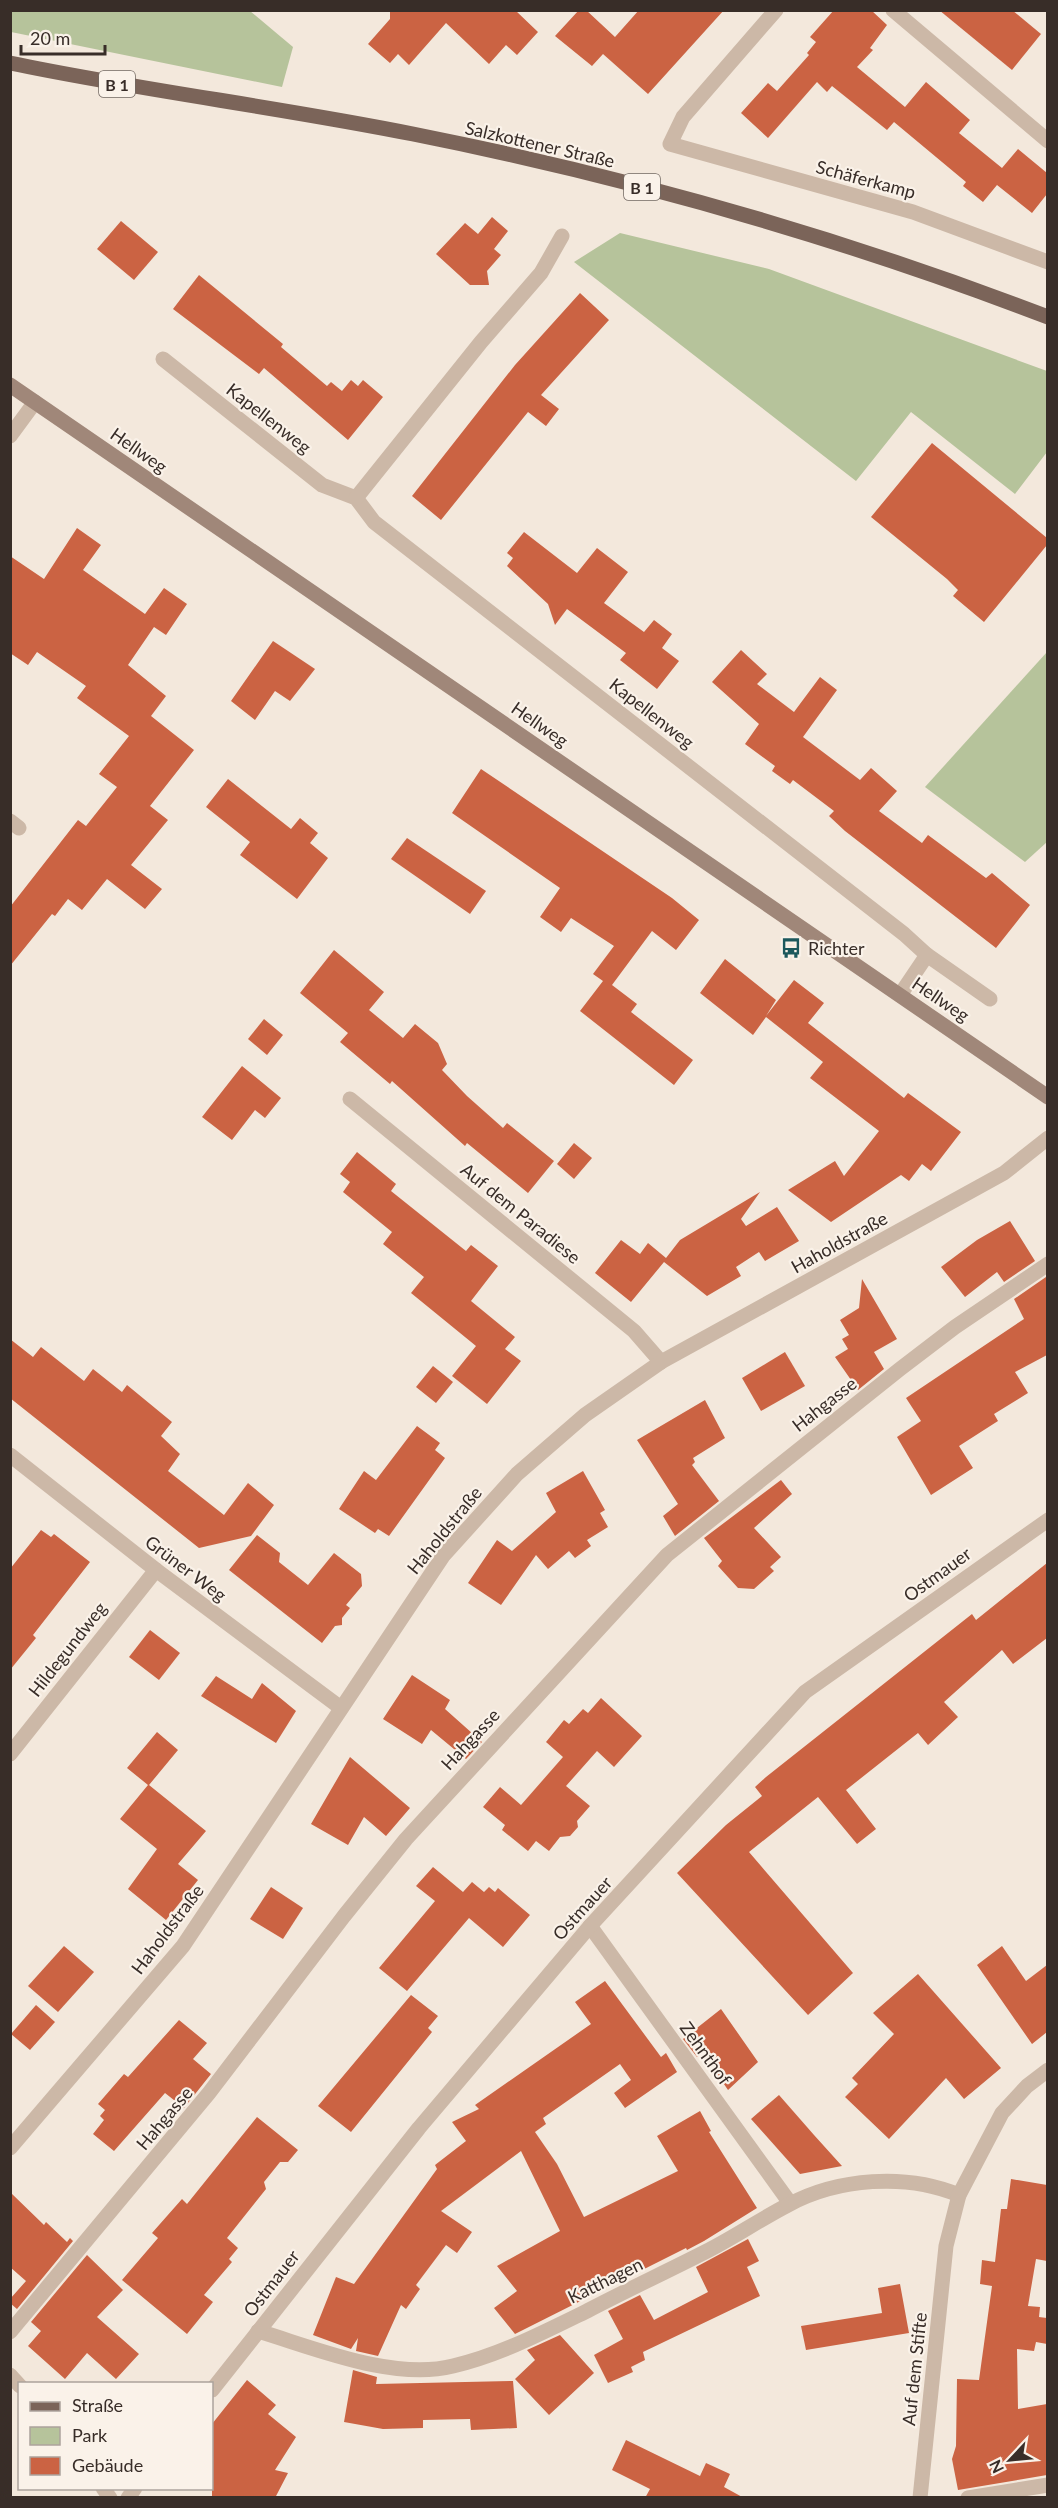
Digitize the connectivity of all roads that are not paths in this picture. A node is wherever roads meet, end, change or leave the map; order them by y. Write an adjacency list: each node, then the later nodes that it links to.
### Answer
1 (776, 10): 6 (street, Schäferkamp)
2 (892, 10): 4 (street)
3 (10, 63): 7 (main road, Salzkottener Straße / B 1)
4 (1047, 141)
5 (562, 236): 12 (street)
6 (1047, 262)
7 (1047, 317)
8 (164, 359): 12 (street, Kapellenweg)
9 (10, 385): 10 (main road, Hellweg)
10 (35, 402): 11 (street); 14 (main road, Hellweg)
11 (10, 436)
12 (356, 498): 13 (street, Kapellenweg)
13 (927, 955): 14 (street); 15 (street, Kapellenweg)
14 (900, 995): 16 (main road, Hellweg)
15 (990, 999)
16 (1047, 1096)
17 (350, 1099): 20 (street, Auf dem Paradiese)
18 (1047, 1138): 20 (street, Haholdstraße)
19 (1047, 1264): 32 (street, Hahgasse)
20 (661, 1362): 24 (street, Haholdstraße)
21 (10, 1455): 23 (street, Grüner Weg)
22 (1047, 1520): 26 (street, Ostmauer)
23 (156, 1570): 24 (street, Grüner Weg); 25 (street, Hildegundweg)
24 (341, 1708): 28 (street, Haholdstraße)
25 (10, 1754)
26 (590, 1926): 30 (street, Zehnthof); 31 (street, Ostmauer)
27 (1047, 2070): 29 (street, Auf dem Stifte)
28 (10, 2148)
29 (959, 2195): 30 (street, Katthagen); 35 (street, Auf dem Stifte)
30 (790, 2204): 31 (street, Katthagen)
31 (258, 2331): 33 (street, Ostmauer)
32 (10, 2332)
33 (213, 2389)
34 (1047, 2485): 36 (street)
35 (920, 2498)
36 (968, 2498)

